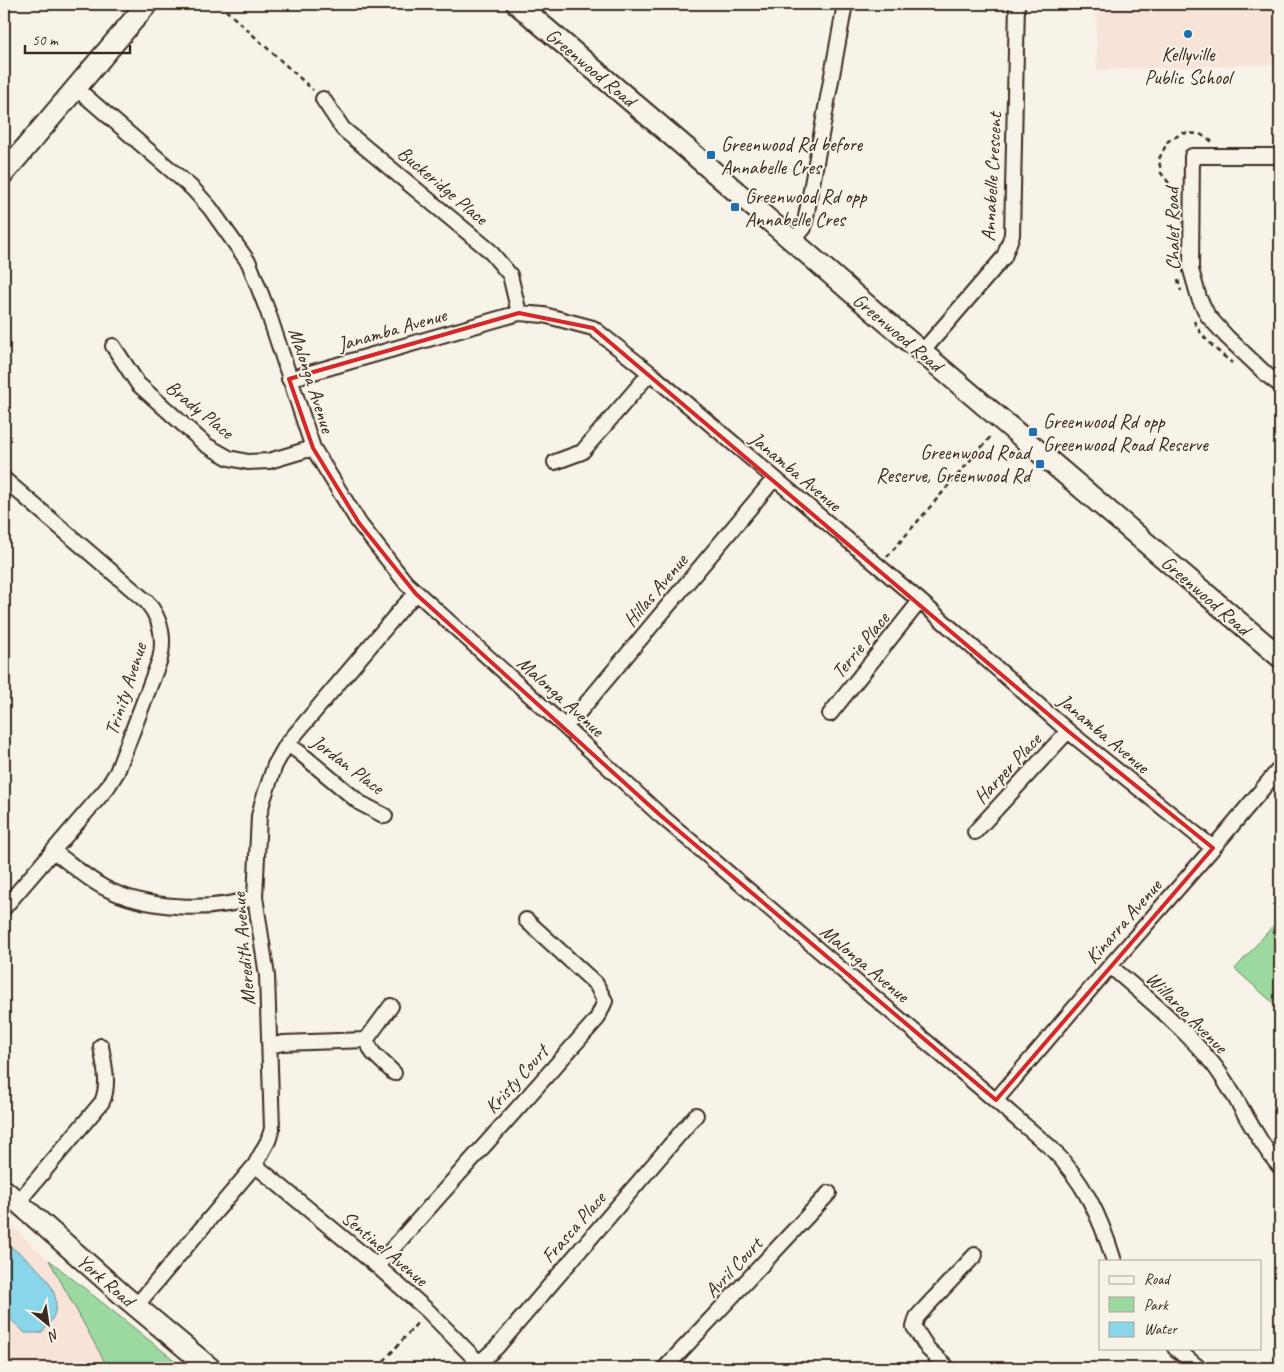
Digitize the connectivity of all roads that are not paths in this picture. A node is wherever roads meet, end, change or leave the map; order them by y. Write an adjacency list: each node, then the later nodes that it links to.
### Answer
1 (148, 4): 5 (street)
2 (517, 4): 9 (street, Greenwood Road)
3 (845, 4): 9 (street)
4 (1017, 4): 12 (street, Annabelle Crescent)
5 (76, 88): 8 (street); 14 (street, Malonga Avenue)
6 (323, 99): 10 (street, Buckeridge Place)
7 (1280, 156): 15 (street, Chalet Road)
8 (4, 173)
9 (793, 242): 12 (street, Greenwood Road)
10 (519, 313): 13 (street, Janamba Avenue); 14 (street, Janamba Avenue)
11 (113, 346): 16 (street, Brady Place)
12 (922, 352): 22 (street, Greenwood Road)
13 (650, 373): 17 (street); 18 (street, Janamba Avenue)
14 (289, 379): 16 (street, Malonga Avenue)
15 (1280, 385)
16 (313, 448): 20 (street, Malonga Avenue)
17 (555, 462)
18 (774, 479): 21 (street, Janamba Avenue); 24 (street, Hillas Avenue)
19 (4, 480): 31 (street, Trinity Avenue)
20 (416, 594): 24 (street, Malonga Avenue); 26 (street, Meredith Avenue)
21 (920, 601): 23 (street, Terrie Place); 25 (street, Janamba Avenue)
22 (1280, 658)
23 (830, 714)
24 (564, 726): 41 (street, Malonga Avenue)
25 (1068, 731): 29 (street, Harper Place); 30 (street, Janamba Avenue)
26 (287, 744): 28 (street, Jordan Place); 32 (street, Meredith Avenue)
27 (1280, 768): 30 (street, Kinarra Avenue)
28 (385, 816)
29 (975, 832)
30 (1213, 848): 35 (street, Kinarra Avenue)
31 (53, 851): 32 (street); 33 (street, Trinity Avenue)
32 (256, 897): 39 (street, Meredith Avenue)
33 (4, 908)
34 (526, 920): 49 (street, Kristy Court)
35 (1110, 966): 41 (street, Kinarra Avenue); 44 (street, Willaroo Avenue)
36 (390, 1006): 37 (street)
37 (366, 1040): 39 (street); 40 (street)
38 (101, 1046): 46 (street)
39 (270, 1046): 43 (street, Meredith Avenue)
40 (394, 1073)
41 (996, 1100): 48 (street, Malonga Avenue)
42 (696, 1115): 52 (street, Frasca Place)
43 (255, 1165): 49 (street, Sentinel Avenue); 50 (street, Meredith Avenue)
44 (1280, 1167)
45 (829, 1193): 54 (street, Avril Court)
46 (11, 1196): 50 (street, York Road)
47 (975, 1255): 55 (street)
48 (1114, 1260)
49 (377, 1266): 52 (street, Sentinel Avenue)
50 (136, 1306): 53 (street, York Road)
51 (1177, 1350): 56 (street)
52 (482, 1365)
53 (210, 1368)
54 (666, 1368)
55 (948, 1368)
56 (1199, 1368)

